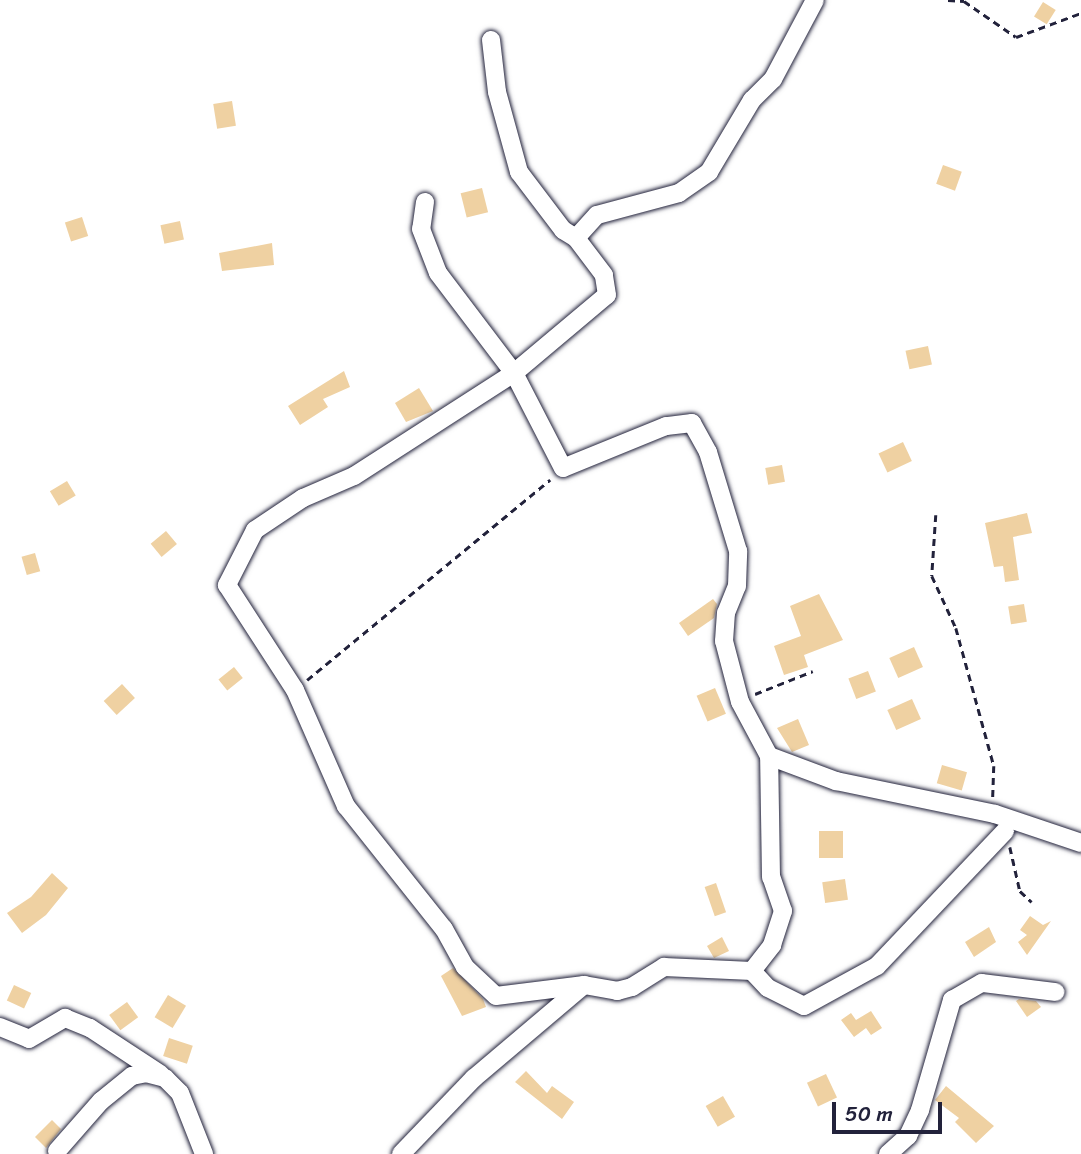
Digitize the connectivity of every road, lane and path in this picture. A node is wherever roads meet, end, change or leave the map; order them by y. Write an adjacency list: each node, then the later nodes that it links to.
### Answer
1 (815, 0): 6 (street)
2 (948, 0): 3 (path)
3 (1081, 13)
4 (491, 40): 6 (street)
5 (425, 202): 7 (street)
6 (576, 238): 7 (street)
7 (514, 373): 8 (street); 11 (street)
8 (563, 468): 11 (path); 12 (street)
9 (936, 515): 14 (path)
10 (813, 671): 12 (path)
11 (295, 690): 19 (street)
12 (740, 702): 13 (street)
13 (769, 756): 14 (street); 18 (street)
14 (995, 814): 16 (street)
15 (1005, 831): 17 (path); 18 (street)
16 (1081, 843)
17 (1032, 902)
18 (752, 971): 19 (street)
19 (583, 985): 25 (street)
20 (1055, 992): 26 (street)
21 (0, 1027): 22 (street)
22 (165, 1078): 23 (street); 24 (street)
23 (57, 1151)
24 (204, 1154)
25 (401, 1154)
26 (888, 1154)

